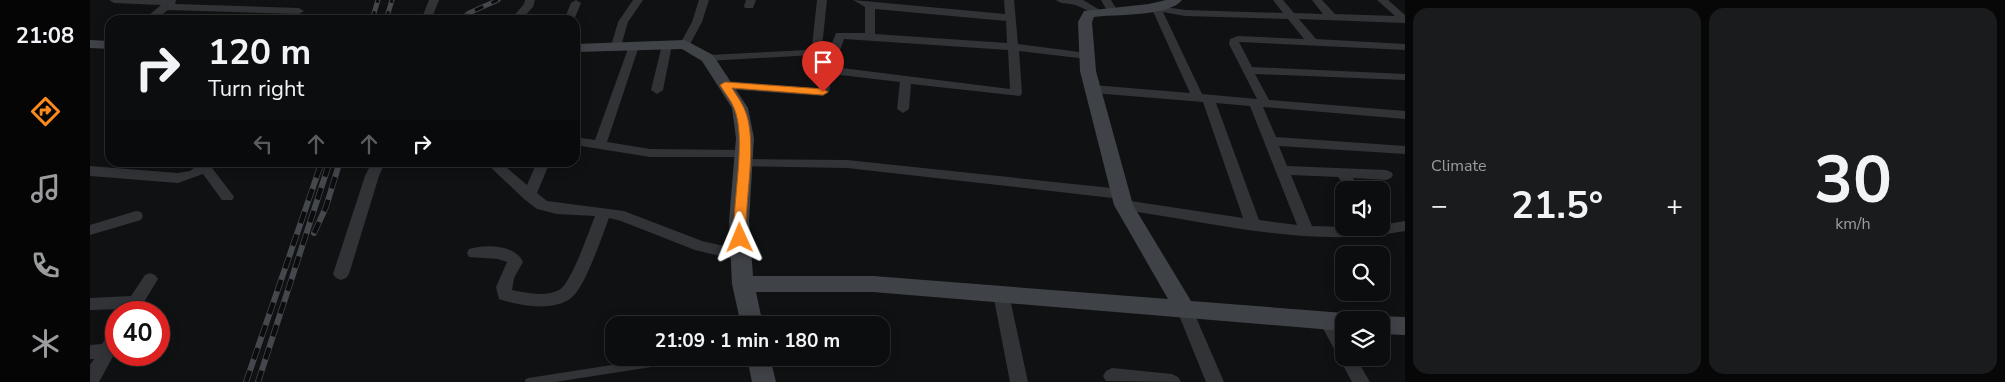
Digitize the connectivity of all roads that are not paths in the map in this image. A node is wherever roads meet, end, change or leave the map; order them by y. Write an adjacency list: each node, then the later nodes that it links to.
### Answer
1 (114, 0): 15 (street)
2 (234, 0): 20 (street)
3 (434, 0): 25 (street)
4 (530, 0): 26 (street)
5 (638, 0): 38 (street)
6 (704, 0): 35 (street)
7 (822, 0): 44 (street)
8 (858, 0): 17 (street)
9 (1009, 0): 30 (street)
10 (1061, 0): 18 (street)
11 (1175, 0): 19 (street)
12 (1278, 0): 28 (street)
13 (1317, 0): 29 (street)
14 (1382, 0): 31 (street)
15 (170, 3): 20 (street); 23 (street)
16 (576, 3): 27 (street)
17 (870, 6): 30 (street); 32 (street)
18 (1105, 8): 19 (street); 43 (street)
19 (1156, 8): 28 (street); 52 (street)
20 (225, 9): 21 (street)
21 (252, 10): 22 (street); 24 (street)
22 (299, 11)
23 (154, 15)
24 (248, 15)
25 (428, 15)
26 (520, 15)
27 (570, 15)
28 (1289, 16): 29 (street); 33 (street)
29 (1332, 17): 31 (street)
30 (1011, 18): 40 (street)
31 (1405, 20)
32 (870, 37): 40 (street); 45 (street)
33 (1312, 42): 41 (street); 46 (street)
34 (90, 44): 36 (street)
35 (685, 44): 37 (street); 44 (street)
36 (105, 45)
37 (667, 45): 39 (street); 51 (street)
38 (616, 46): 39 (street); 42 (street)
39 (634, 46): 58 (street)
40 (1013, 47): 43 (street); 48 (street)
41 (1405, 47)
42 (580, 48)
43 (1087, 56): 50 (street)
44 (708, 58): 49 (street)
45 (827, 70): 48 (street); 49 (street)
46 (1248, 70): 47 (street); 53 (street)
47 (1405, 77)
48 (906, 80): 54 (street)
49 (725, 85): 60 (street)
50 (1093, 89): 52 (street); 73 (street)
51 (657, 90)
52 (1203, 98): 53 (street); 76 (street)
53 (1260, 103): 55 (street); 56 (street)
54 (903, 109)
55 (1405, 115)
56 (1270, 141): 59 (street); 66 (street)
57 (580, 142): 58 (street)
58 (600, 145): 60 (street)
59 (1405, 150)
60 (744, 158): 73 (street); 83 (street)
61 (205, 167): 67 (street)
62 (209, 167): 72 (street)
63 (377, 167): 84 (street)
64 (497, 167): 71 (street)
65 (542, 167): 71 (street)
66 (1282, 170): 68 (street); 80 (street)
67 (90, 171)
68 (1342, 173): 69 (street); 70 (street)
69 (1386, 175)
70 (1348, 181)
71 (529, 196): 74 (street)
72 (227, 197)
73 (1123, 200): 76 (street); 91 (street)
74 (604, 212): 82 (street); 83 (street)
75 (136, 216): 79 (street)
76 (1253, 225): 80 (street)
77 (1405, 226): 78 (street)
78 (1390, 227)
79 (90, 230)
80 (1307, 231): 81 (street)
81 (1335, 234)
82 (474, 253)
83 (741, 254): 86 (street)
84 (341, 274)
85 (150, 279): 88 (street)
86 (743, 284): 87 (street); 92 (street)
87 (1001, 294): 91 (street); 106 (street)
88 (137, 301)
89 (90, 304): 90 (street)
90 (105, 305)
91 (1184, 308): 93 (street); 108 (street)
92 (750, 316)
93 (1335, 322)
94 (1390, 325): 95 (street)
95 (1405, 326)
96 (105, 347): 97 (street)
97 (90, 352)
98 (105, 355): 103 (street)
99 (632, 366): 104 (lane)
100 (761, 366): 105 (street)
101 (1352, 366): 109 (street)
102 (1112, 376): 107 (street)
103 (90, 380)
104 (529, 382)
105 (764, 382)
106 (1019, 382)
107 (1172, 382)
108 (1215, 382)
109 (1361, 382)

